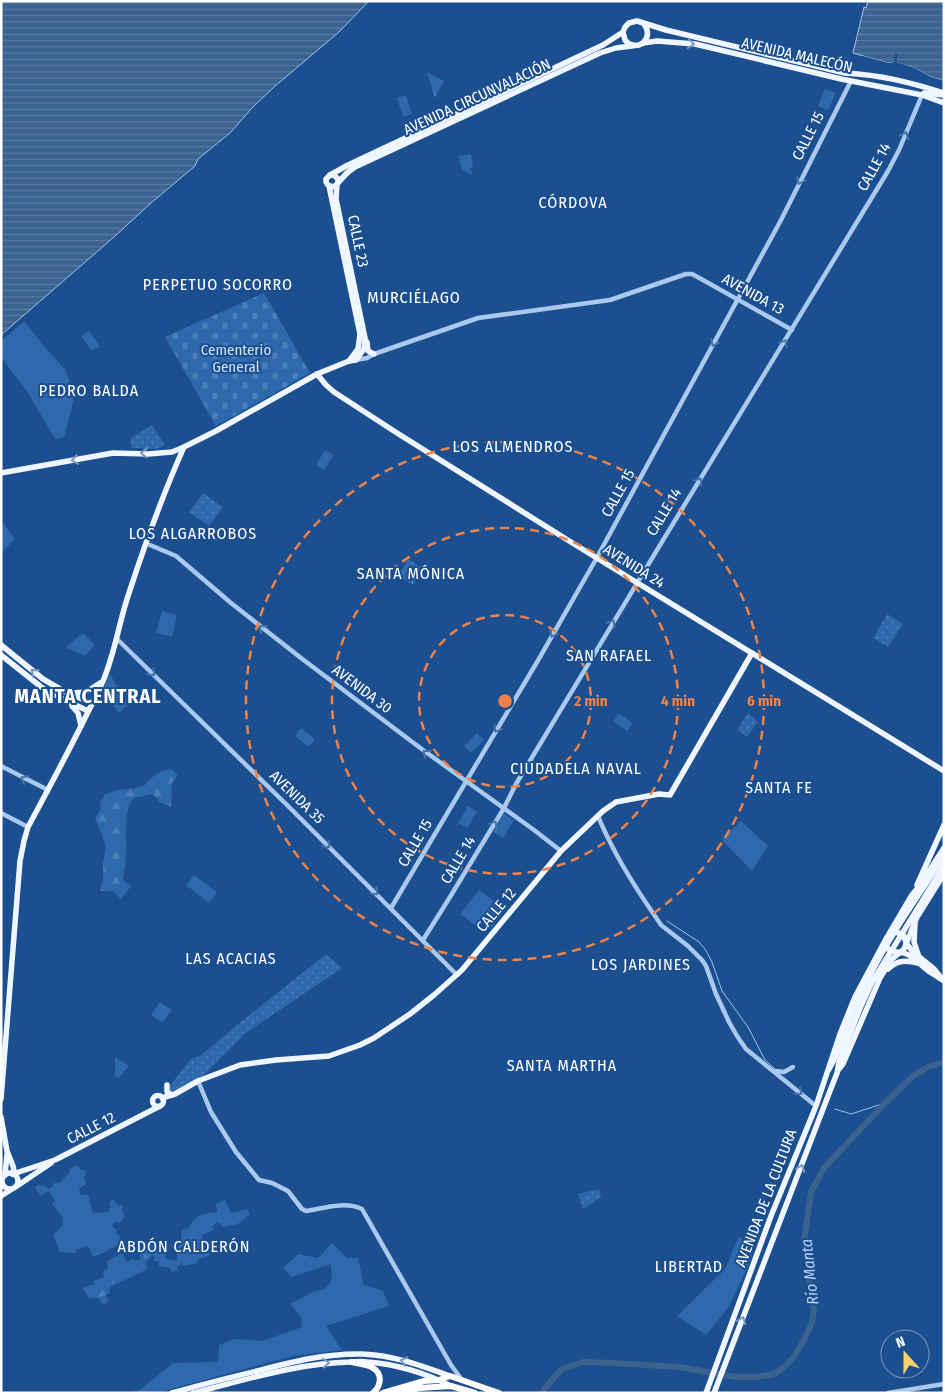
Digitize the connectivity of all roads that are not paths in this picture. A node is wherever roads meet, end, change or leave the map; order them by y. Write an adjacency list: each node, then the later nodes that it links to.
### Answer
1 (644, 24): 2 (main road); 3 (main road); 6 (main road, AVENIDA MALECÓN)
2 (623, 32): 4 (main road); 9 (main road, AVENIDA CIRCUNVALACIÓN)
3 (643, 43): 4 (main road); 5 (main road, AVENIDA MALECÓN, one-way to 5)
4 (634, 46): 10 (main road, AVENIDA CIRCUNVALACIÓN)
5 (851, 81): 6 (main road); 7 (main road, AVENIDA MALECÓN); 12 (street, CALLE 15, one-way to 12)
6 (944, 94)
7 (922, 95): 8 (main road, AVENIDA MALECÓN); 13 (street, CALLE 14, one-way to 7)
8 (944, 103)
9 (330, 175): 10 (main road); 11 (main road)
10 (338, 184): 11 (main road); 14 (main road, CALLE 23)
11 (329, 186): 17 (main road, CALLE 23)
12 (738, 300): 13 (street, AVENIDA 13); 15 (street, AVENIDA 13); 22 (street, CALLE 15, one-way to 22)
13 (792, 330): 23 (street, CALLE 14, one-way to 13)
14 (366, 338): 15 (main road, CALLE 23); 16 (main road)
15 (374, 354): 16 (street, AVENIDA 13)
16 (356, 360): 17 (main road)
17 (349, 361): 18 (main road)
18 (317, 374): 19 (main road); 22 (main road, AVENIDA 24)
19 (184, 447): 20 (main road, one-way to 20); 24 (main road)
20 (1, 473)
21 (150, 545): 36 (street, AVENIDA 30, one-way to 21)
22 (597, 558): 23 (main road, AVENIDA 24); 36 (street, CALLE 15, one-way to 36)
23 (637, 582): 26 (main road, AVENIDA 24); 38 (street, CALLE 14, one-way to 23)
24 (117, 639): 28 (main road); 49 (street, AVENIDA 35, one-way to 49)
25 (1, 645): 29 (main road, one-way to 25)
26 (752, 653): 35 (main road, AVENIDA 24); 40 (main road, CALLE 12)
27 (1, 655): 30 (main road)
28 (102, 682): 29 (main road); 31 (main road)
29 (67, 693): 31 (main road)
30 (66, 701): 32 (main road); 33 (main road)
31 (92, 703): 32 (main road)
32 (88, 711): 33 (main road)
33 (81, 726): 37 (main road)
34 (1, 766): 37 (street, one-way to 34)
35 (944, 771)
36 (466, 782): 38 (street, AVENIDA 30); 49 (street, CALLE 15)
37 (48, 790): 42 (main road)
38 (504, 808): 44 (street, AVENIDA 30); 52 (street, CALLE 14, one-way to 38)
39 (1, 812): 42 (street)
40 (598, 816): 44 (main road, CALLE 12); 59 (street)
41 (944, 825): 48 (main road)
42 (28, 827): 67 (main road)
43 (944, 848): 48 (main road, AVENIDA DE LA CULTURA)
44 (561, 850): 56 (main road, CALLE 12)
45 (944, 857): 61 (main road, AVENIDA DE LA CULTURA, bridge)
46 (944, 866): 62 (main road, AVENIDA DE LA CULTURA, bridge)
47 (944, 874): 50 (main road)
48 (912, 895): 51 (main road, AVENIDA DE LA CULTURA)
49 (391, 908): 52 (street, AVENIDA 35)
50 (917, 917): 53 (main road); 55 (main road)
51 (888, 936): 53 (main road); 54 (main road); 61 (main road, AVENIDA DE LA CULTURA)
52 (423, 940): 56 (street, AVENIDA 35)
53 (906, 943): 54 (main road); 55 (main road)
54 (899, 952): 55 (main road); 57 (main road, AVENIDA DE LA CULTURA)
55 (920, 961): 57 (main road); 58 (main road)
56 (457, 975): 63 (main road, CALLE 12)
57 (880, 978): 62 (main road, AVENIDA DE LA CULTURA)
58 (943, 980)
59 (768, 1066): 60 (street); 71 (street, one-way to 71)
60 (793, 1067)
61 (828, 1069): 71 (main road, AVENIDA DE LA CULTURA)
62 (837, 1073): 97 (main road, AVENIDA DE LA CULTURA, one-way to 62)
63 (198, 1081): 65 (main road, CALLE 12); 83 (street)
64 (167, 1085): 66 (main road)
65 (183, 1090): 66 (main road, CALLE 12); 70 (main road, CALLE 12)
66 (172, 1095): 68 (main road, CALLE 12)
67 (1, 1098)
68 (162, 1098): 69 (main road); 70 (main road)
69 (152, 1102): 70 (main road); 73 (main road, CALLE 12)
70 (161, 1106): 73 (main road, CALLE 12)
71 (816, 1106): 96 (main road, AVENIDA DE LA CULTURA)
72 (1, 1117): 74 (main road)
73 (139, 1117): 75 (main road, CALLE 12)
74 (7, 1152): 76 (main road); 79 (main road)
75 (54, 1160): 77 (main road, CALLE 12); 80 (main road, CALLE 12)
76 (13, 1166): 77 (main road); 78 (main road)
77 (26, 1170): 78 (main road, CALLE 12)
78 (13, 1174): 79 (main road); 80 (main road)
79 (3, 1178): 80 (main road)
80 (14, 1187): 81 (main road, CALLE 12)
81 (1, 1196)
82 (352, 1362): 85 (main road); 90 (main road, one-way to 82); 91 (highway)
83 (451, 1365): 84 (street); 86 (street)
84 (450, 1376): 85 (highway); 86 (highway); 88 (street); 89 (main road, one-way to 89)
85 (439, 1380): 88 (main road); 92 (highway)
86 (463, 1381): 95 (highway)
87 (944, 1384): 98 (street)
88 (451, 1386): 93 (highway); 94 (highway)
89 (172, 1393)
90 (193, 1393)
91 (373, 1393)
92 (383, 1393)
93 (401, 1393)
94 (475, 1393)
95 (500, 1393)
96 (706, 1393)
97 (714, 1393)
98 (888, 1393)

